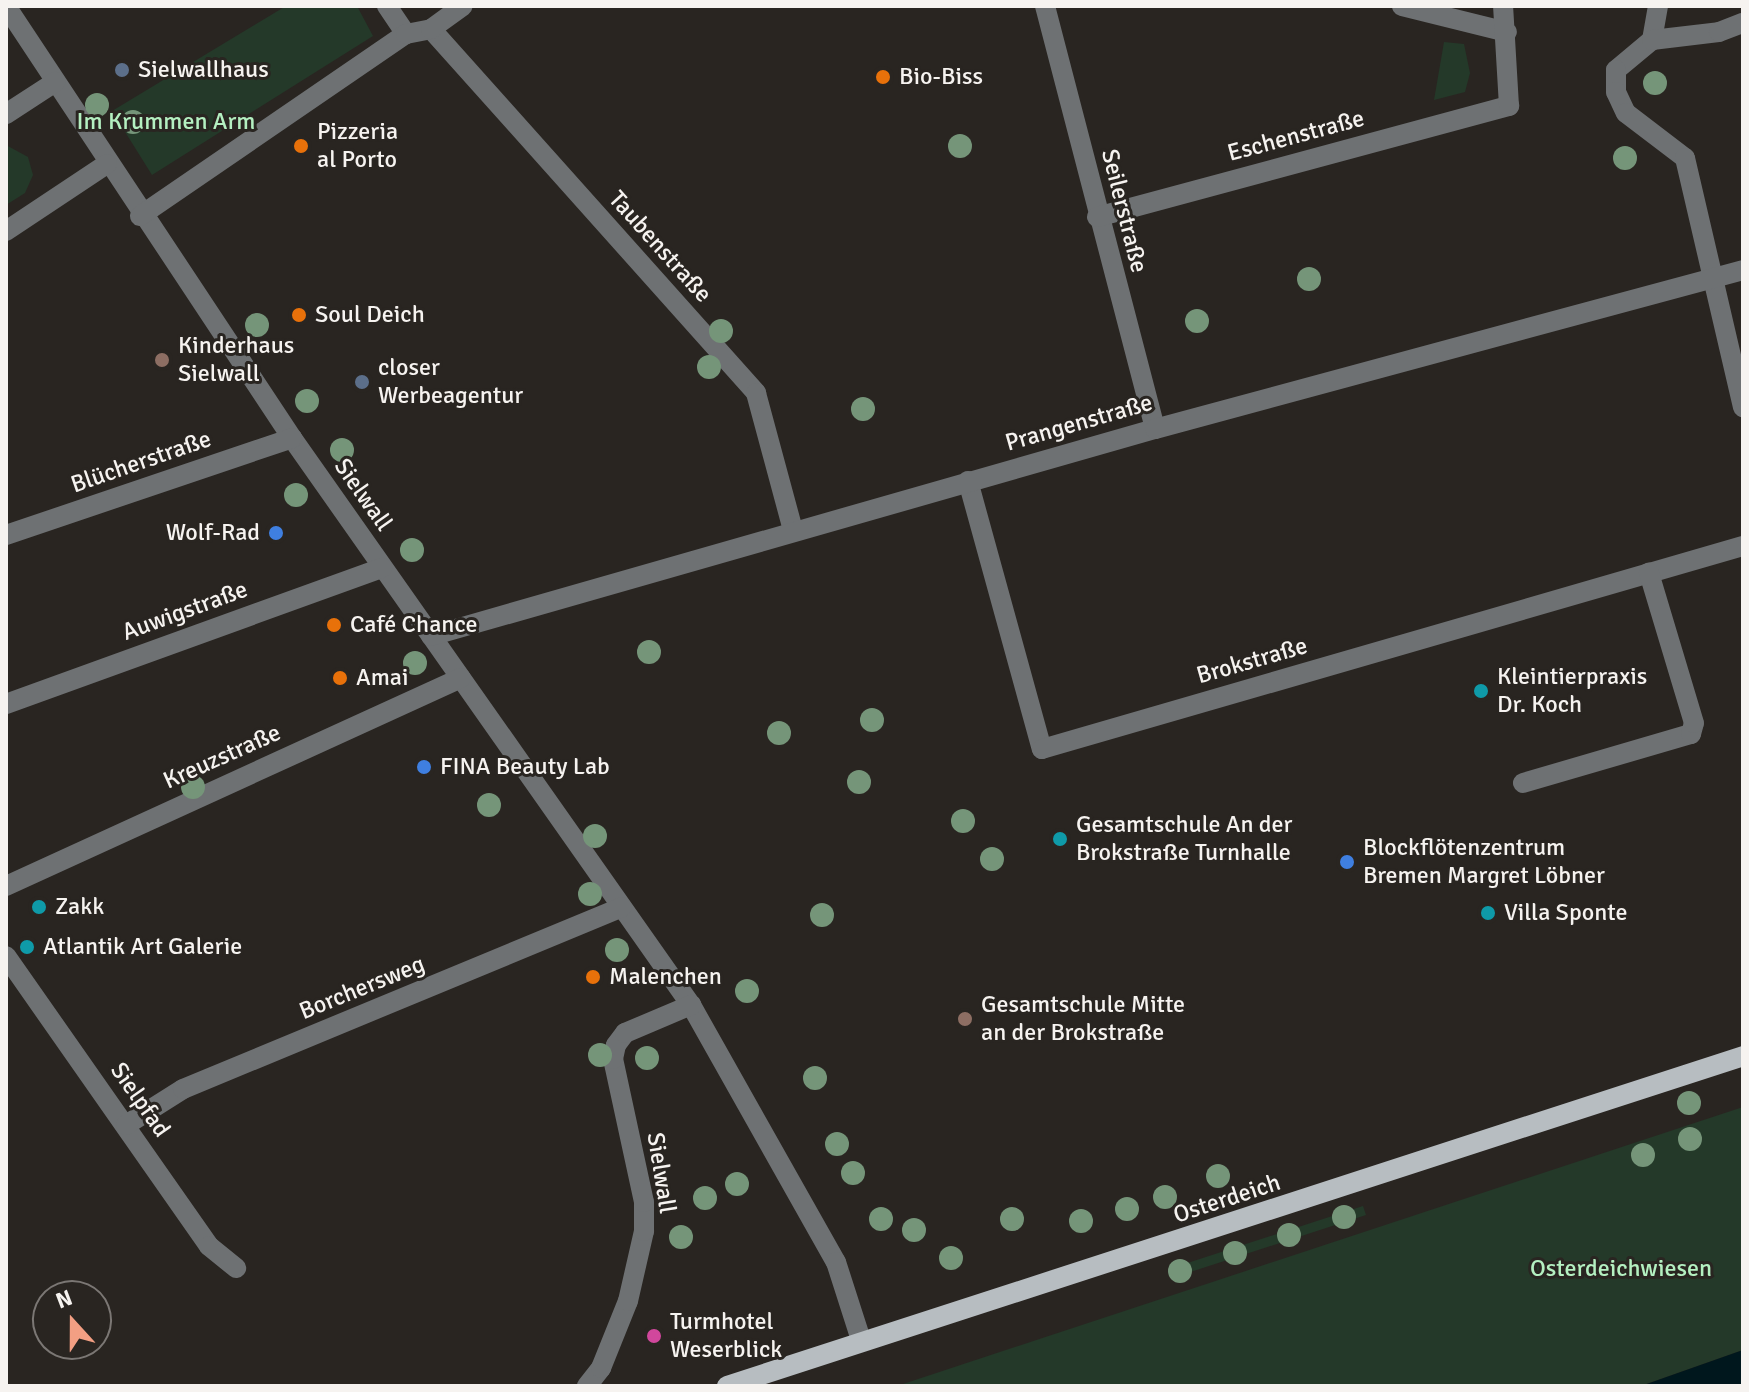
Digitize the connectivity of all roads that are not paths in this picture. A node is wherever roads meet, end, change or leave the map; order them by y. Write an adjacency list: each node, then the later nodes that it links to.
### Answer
1 (6, 6): 13 (street, Sielwall)
2 (387, 6): 11 (street)
3 (463, 6): 9 (street)
4 (1045, 6): 17 (street, Seilerstraße)
5 (1402, 6): 10 (street)
6 (1503, 6): 10 (street)
7 (1658, 6): 12 (street)
8 (1743, 23): 12 (street)
9 (431, 29): 11 (street); 25 (street, Taubenstraße)
10 (1507, 32): 17 (street, Eschenstraße)
11 (406, 34): 16 (street)
12 (1652, 40): 20 (street)
13 (55, 82): 14 (street); 15 (street, Sielwall)
14 (6, 114)
15 (107, 164): 16 (street, Sielwall); 18 (street)
16 (140, 216): 23 (street, Sielwall)
17 (1097, 217): 22 (street, Seilerstraße)
18 (6, 231)
19 (1743, 270): 20 (street, Prangenstraße)
20 (1711, 279): 21 (street); 22 (street, Prangenstraße)
21 (1743, 407)
22 (1155, 429): 24 (street, Prangenstraße)
23 (292, 438): 26 (street, Blücherstraße); 28 (street, Sielwall)
24 (968, 481): 25 (street, Prangenstraße); 29 (street, Brokstraße)
25 (793, 530): 30 (street, Prangenstraße)
26 (6, 535)
27 (1743, 546): 29 (street, Brokstraße)
28 (382, 568): 30 (street, Sielwall); 32 (street, Auwigstraße)
29 (1649, 573): 33 (street)
30 (431, 636): 31 (street, Sielwall)
31 (461, 678): 34 (street, Kreuzstraße); 35 (street, Sielwall)
32 (6, 704)
33 (1523, 783)
34 (6, 886)
35 (622, 907): 37 (street, Sielwall); 39 (street, Borchersweg)
36 (6, 956): 39 (street, Sielpfad)
37 (691, 1005): 41 (street, Sielwall); 42 (street, Sielwall)
38 (1743, 1056): 41 (main road, Osterdeich)
39 (126, 1125): 40 (street, Sielpfad)
40 (236, 1268)
41 (861, 1340): 43 (main road, Osterdeich)
42 (587, 1386)
43 (727, 1386)

